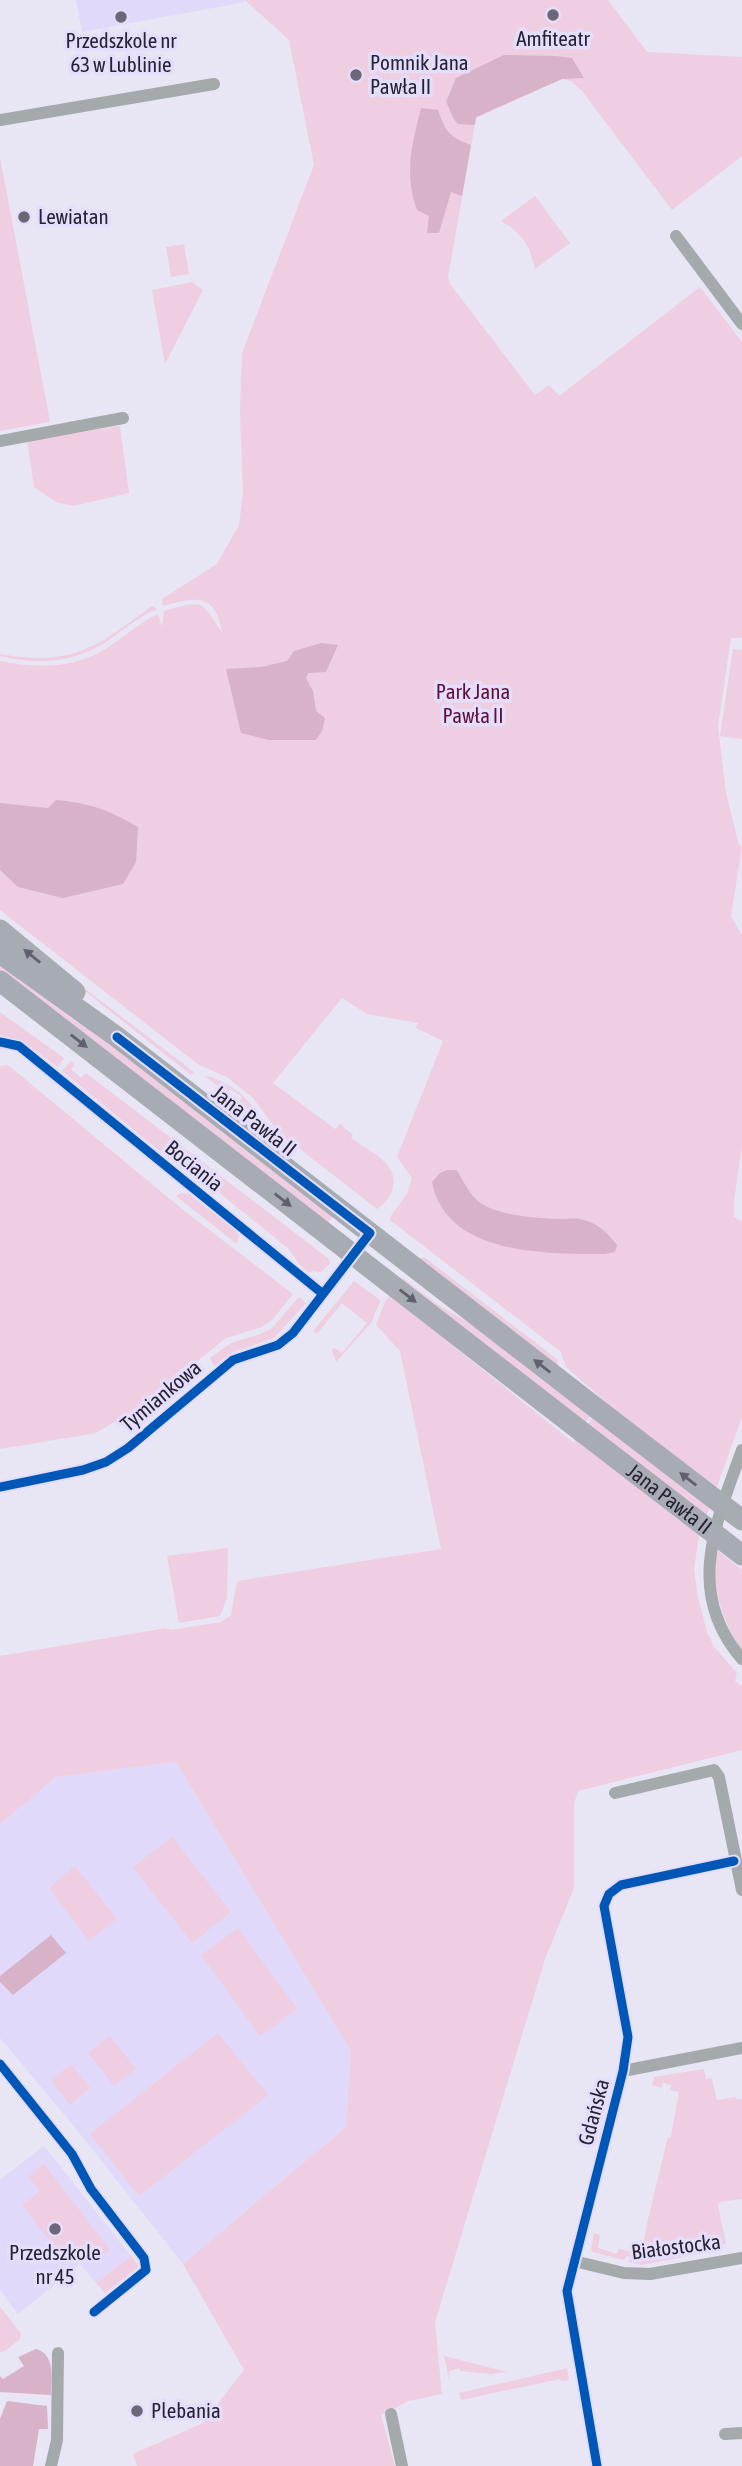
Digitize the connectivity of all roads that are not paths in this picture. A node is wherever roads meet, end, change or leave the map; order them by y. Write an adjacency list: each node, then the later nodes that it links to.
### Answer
1 (214, 84): 2 (street)
2 (0, 120)
3 (676, 236): 4 (street)
4 (742, 324)
5 (123, 418): 6 (street)
6 (0, 441)
7 (0, 930): 12 (main road, one-way to 7)
8 (0, 953): 12 (main road, Jana Pawła II)
9 (0, 981): 11 (main road, Jana Pawła II)
10 (0, 990): 11 (main road)
11 (25, 1000): 15 (main road, Jana Pawła II, one-way to 15)
12 (117, 1037): 14 (main road, Jana Pawła II)
13 (0, 1042): 16 (street, Bociania)
14 (370, 1233): 15 (street); 19 (main road, Jana Pawła II, one-way to 14, bridge)
15 (354, 1255): 16 (street); 20 (main road, Jana Pawła II, one-way to 20, bridge)
16 (323, 1294): 18 (street, Tymiankowa)
17 (742, 1450): 21 (street)
18 (0, 1487)
19 (742, 1520)
20 (742, 1555)
21 (742, 1659)
22 (614, 1793): 23 (street)
23 (734, 1860): 24 (street); 26 (street, Gdańska)
24 (742, 1890)
25 (742, 2048): 26 (street)
26 (623, 2071): 28 (street, Gdańska)
27 (742, 2258): 28 (street, Białostocka)
28 (573, 2261): 35 (street, Gdańska)
29 (58, 2353): 33 (street)
30 (391, 2414): 34 (street)
31 (742, 2433): 32 (street)
32 (725, 2434)
33 (51, 2466)
34 (402, 2466)
35 (597, 2466)

